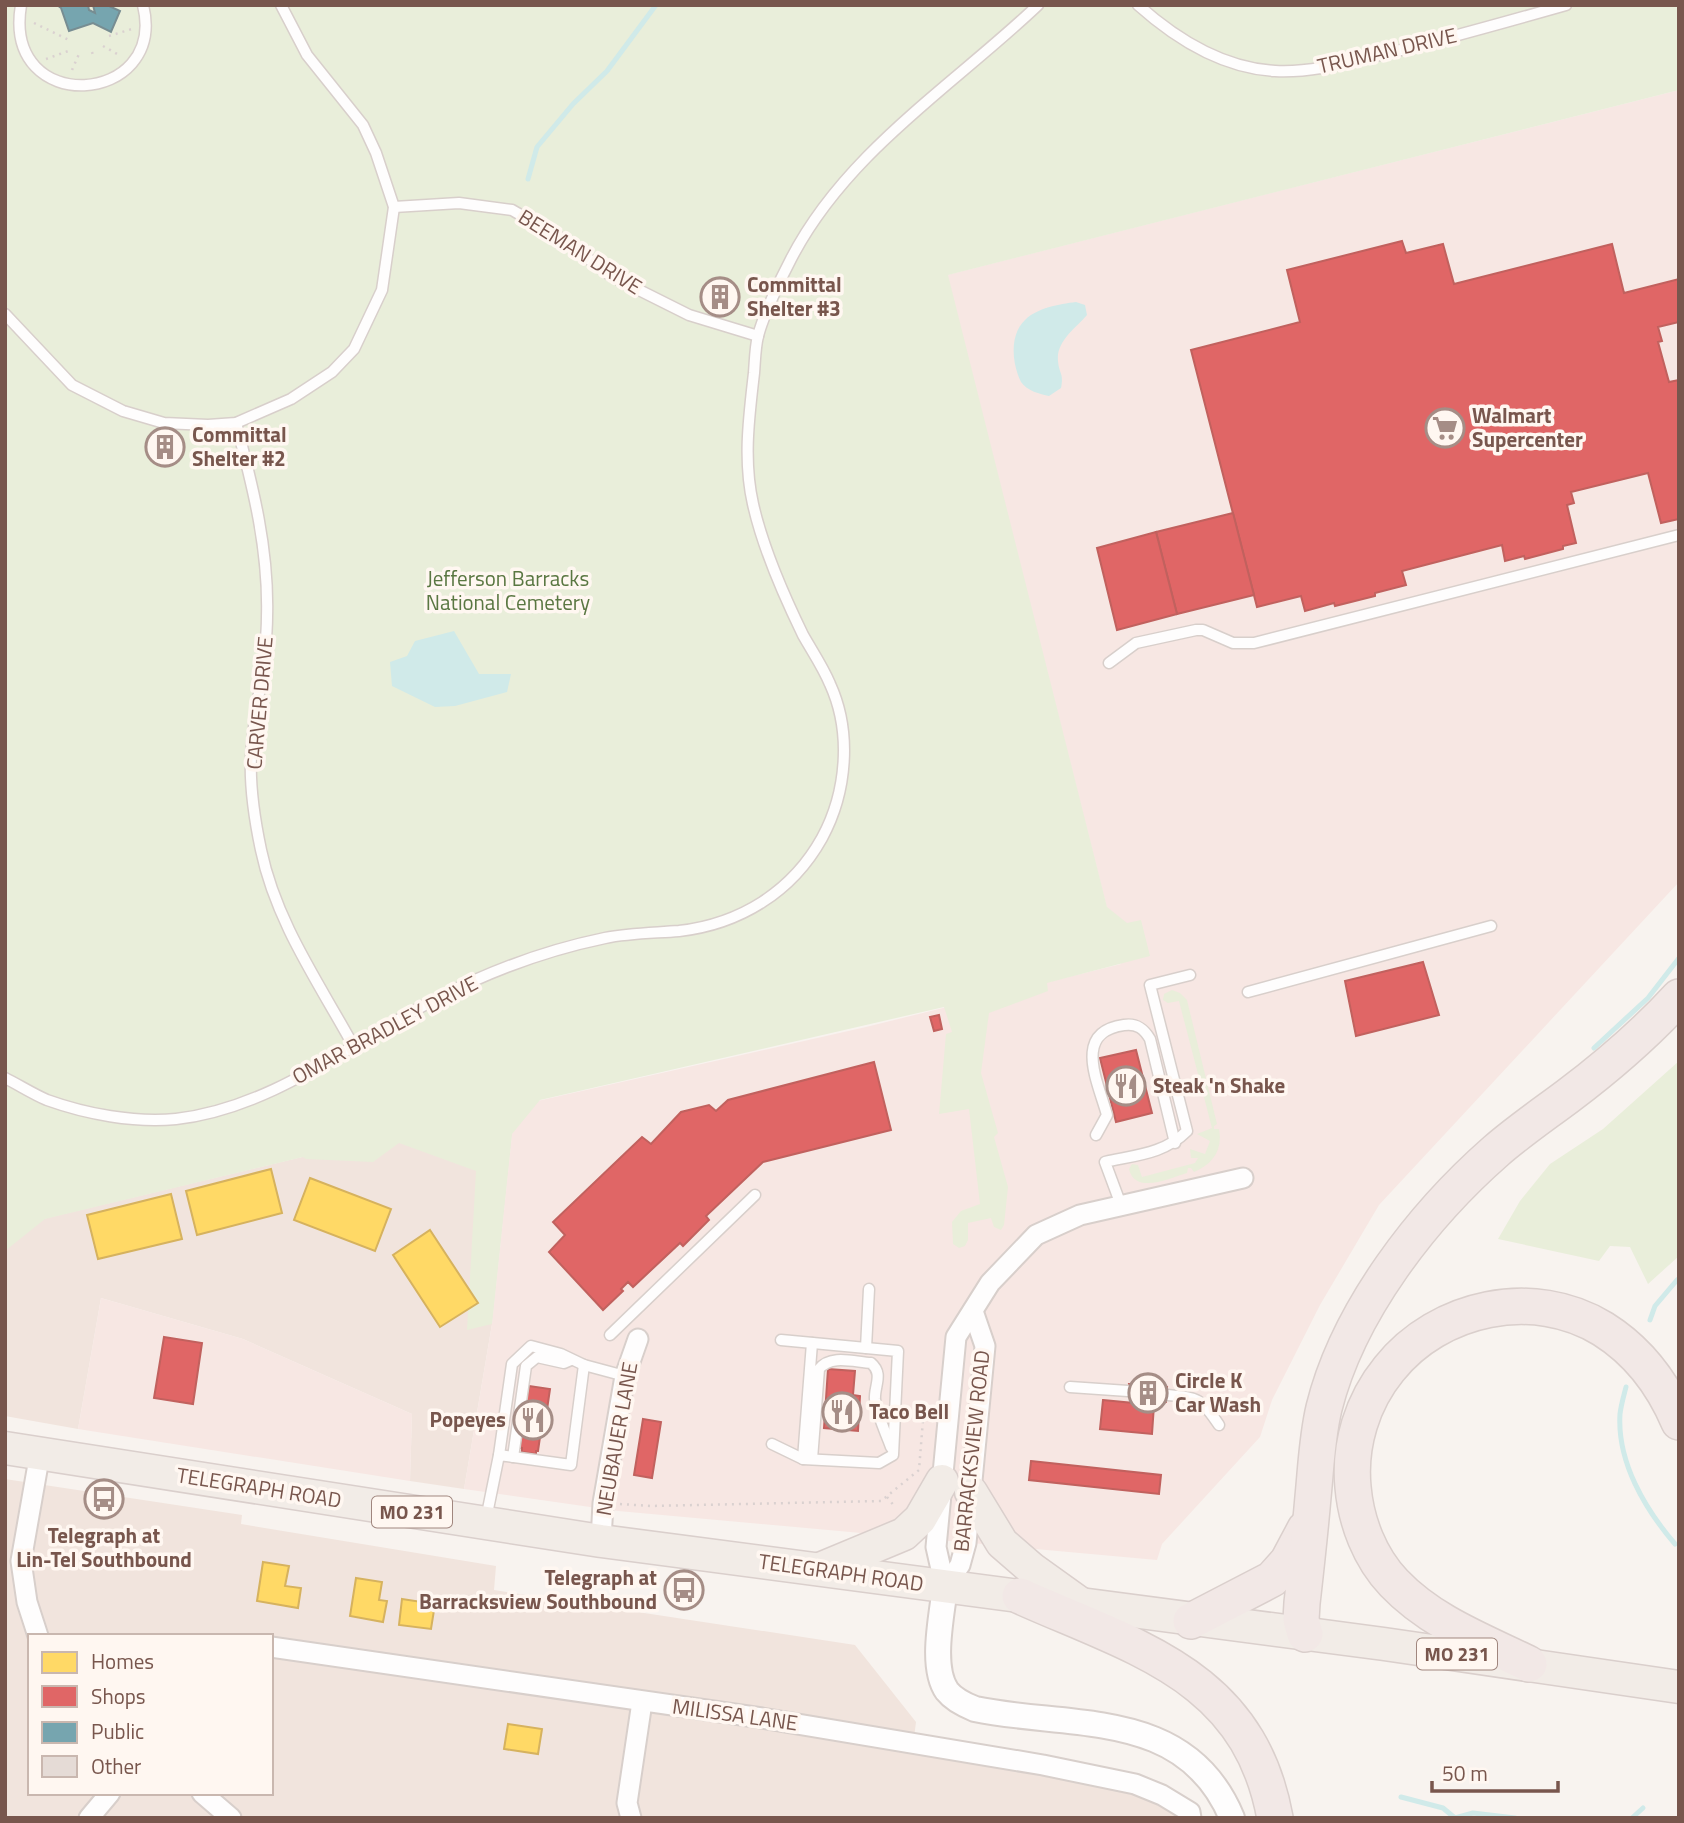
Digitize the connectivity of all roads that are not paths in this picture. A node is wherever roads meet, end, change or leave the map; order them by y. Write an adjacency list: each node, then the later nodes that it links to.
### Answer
1 (143, 5): 6 (lane)
2 (281, 5): 7 (lane)
3 (1038, 5): 9 (lane, OMAR BRADLEY DRIVE)
4 (1138, 5): 5 (lane, TRUMAN DRIVE)
5 (1566, 5)
6 (20, 11)
7 (394, 207): 9 (lane, BEEMAN DRIVE); 10 (lane)
8 (5, 314): 10 (lane)
9 (758, 337): 17 (lane, OMAR BRADLEY DRIVE)
10 (236, 423): 17 (lane, CARVER DRIVE)
11 (1679, 536): 12 (lane)
12 (1109, 663)
13 (1491, 926): 15 (lane)
14 (1190, 975): 20 (lane)
15 (1248, 992)
16 (1679, 997): 47 (highway)
17 (354, 1046): 18 (lane, OMAR BRADLEY DRIVE)
18 (5, 1078)
19 (1096, 1135): 20 (lane)
20 (1175, 1143): 23 (lane)
21 (1243, 1178): 23 (street, BARRACKSVIEW ROAD)
22 (755, 1195): 26 (lane)
23 (1121, 1205): 25 (street, BARRACKSVIEW ROAD)
24 (869, 1289): 30 (lane)
25 (973, 1311): 46 (street, BARRACKSVIEW ROAD); 46 (street, BARRACKSVIEW ROAD)
26 (610, 1335)
27 (638, 1339): 33 (street, NEUBAUER LANE)
28 (781, 1339): 29 (lane)
29 (812, 1343): 30 (lane); 45 (lane)
30 (866, 1348): 43 (lane)
31 (571, 1360): 32 (lane); 42 (lane); 44 (lane)
32 (584, 1365): 33 (lane); 44 (lane)
33 (625, 1376): 49 (street, NEUBAUER LANE)
34 (1070, 1387): 35 (lane)
35 (1128, 1391)
36 (1167, 1395): 38 (lane)
37 (1679, 1422): 58 (highway)
38 (1219, 1426)
39 (772, 1444): 45 (lane)
40 (5, 1448): 41 (main road, TELEGRAPH ROAD / MO 231)
41 (40, 1453): 48 (main road, TELEGRAPH ROAD / MO 231); 55 (street)
42 (499, 1455): 44 (lane); 48 (lane)
43 (893, 1455): 45 (lane); 45 (lane)
44 (513, 1457)
45 (808, 1459)
46 (957, 1487): 50 (main road); 51 (street, BARRACKSVIEW ROAD); 51 (street, BARRACKSVIEW ROAD); 53 (main road)
47 (1311, 1517): 54 (highway); 56 (highway)
48 (485, 1523): 49 (main road, TELEGRAPH ROAD / MO 231)
49 (601, 1541): 50 (main road, TELEGRAPH ROAD / MO 231)
50 (819, 1570): 51 (main road, TELEGRAPH ROAD / MO 231)
51 (945, 1587): 52 (main road, TELEGRAPH ROAD / MO 231); 67 (street, BARRACKSVIEW ROAD)
52 (1020, 1596): 53 (main road, TELEGRAPH ROAD / MO 231); 68 (highway)
53 (1082, 1605): 54 (main road, TELEGRAPH ROAD / MO 231)
54 (1191, 1620): 56 (main road, TELEGRAPH ROAD / MO 231)
55 (37, 1634)
56 (1305, 1634): 58 (main road, TELEGRAPH ROAD / MO 231)
57 (273, 1647): 60 (street, MILISSA LANE)
58 (1529, 1664): 59 (main road, TELEGRAPH ROAD / MO 231)
59 (1679, 1687)
60 (642, 1702): 63 (street, MILISSA LANE); 66 (street)
61 (108, 1795): 64 (street)
62 (204, 1795): 65 (street)
63 (1190, 1815)
64 (89, 1818)
65 (231, 1818)
66 (631, 1818)
67 (1232, 1818)
68 (1275, 1818)

